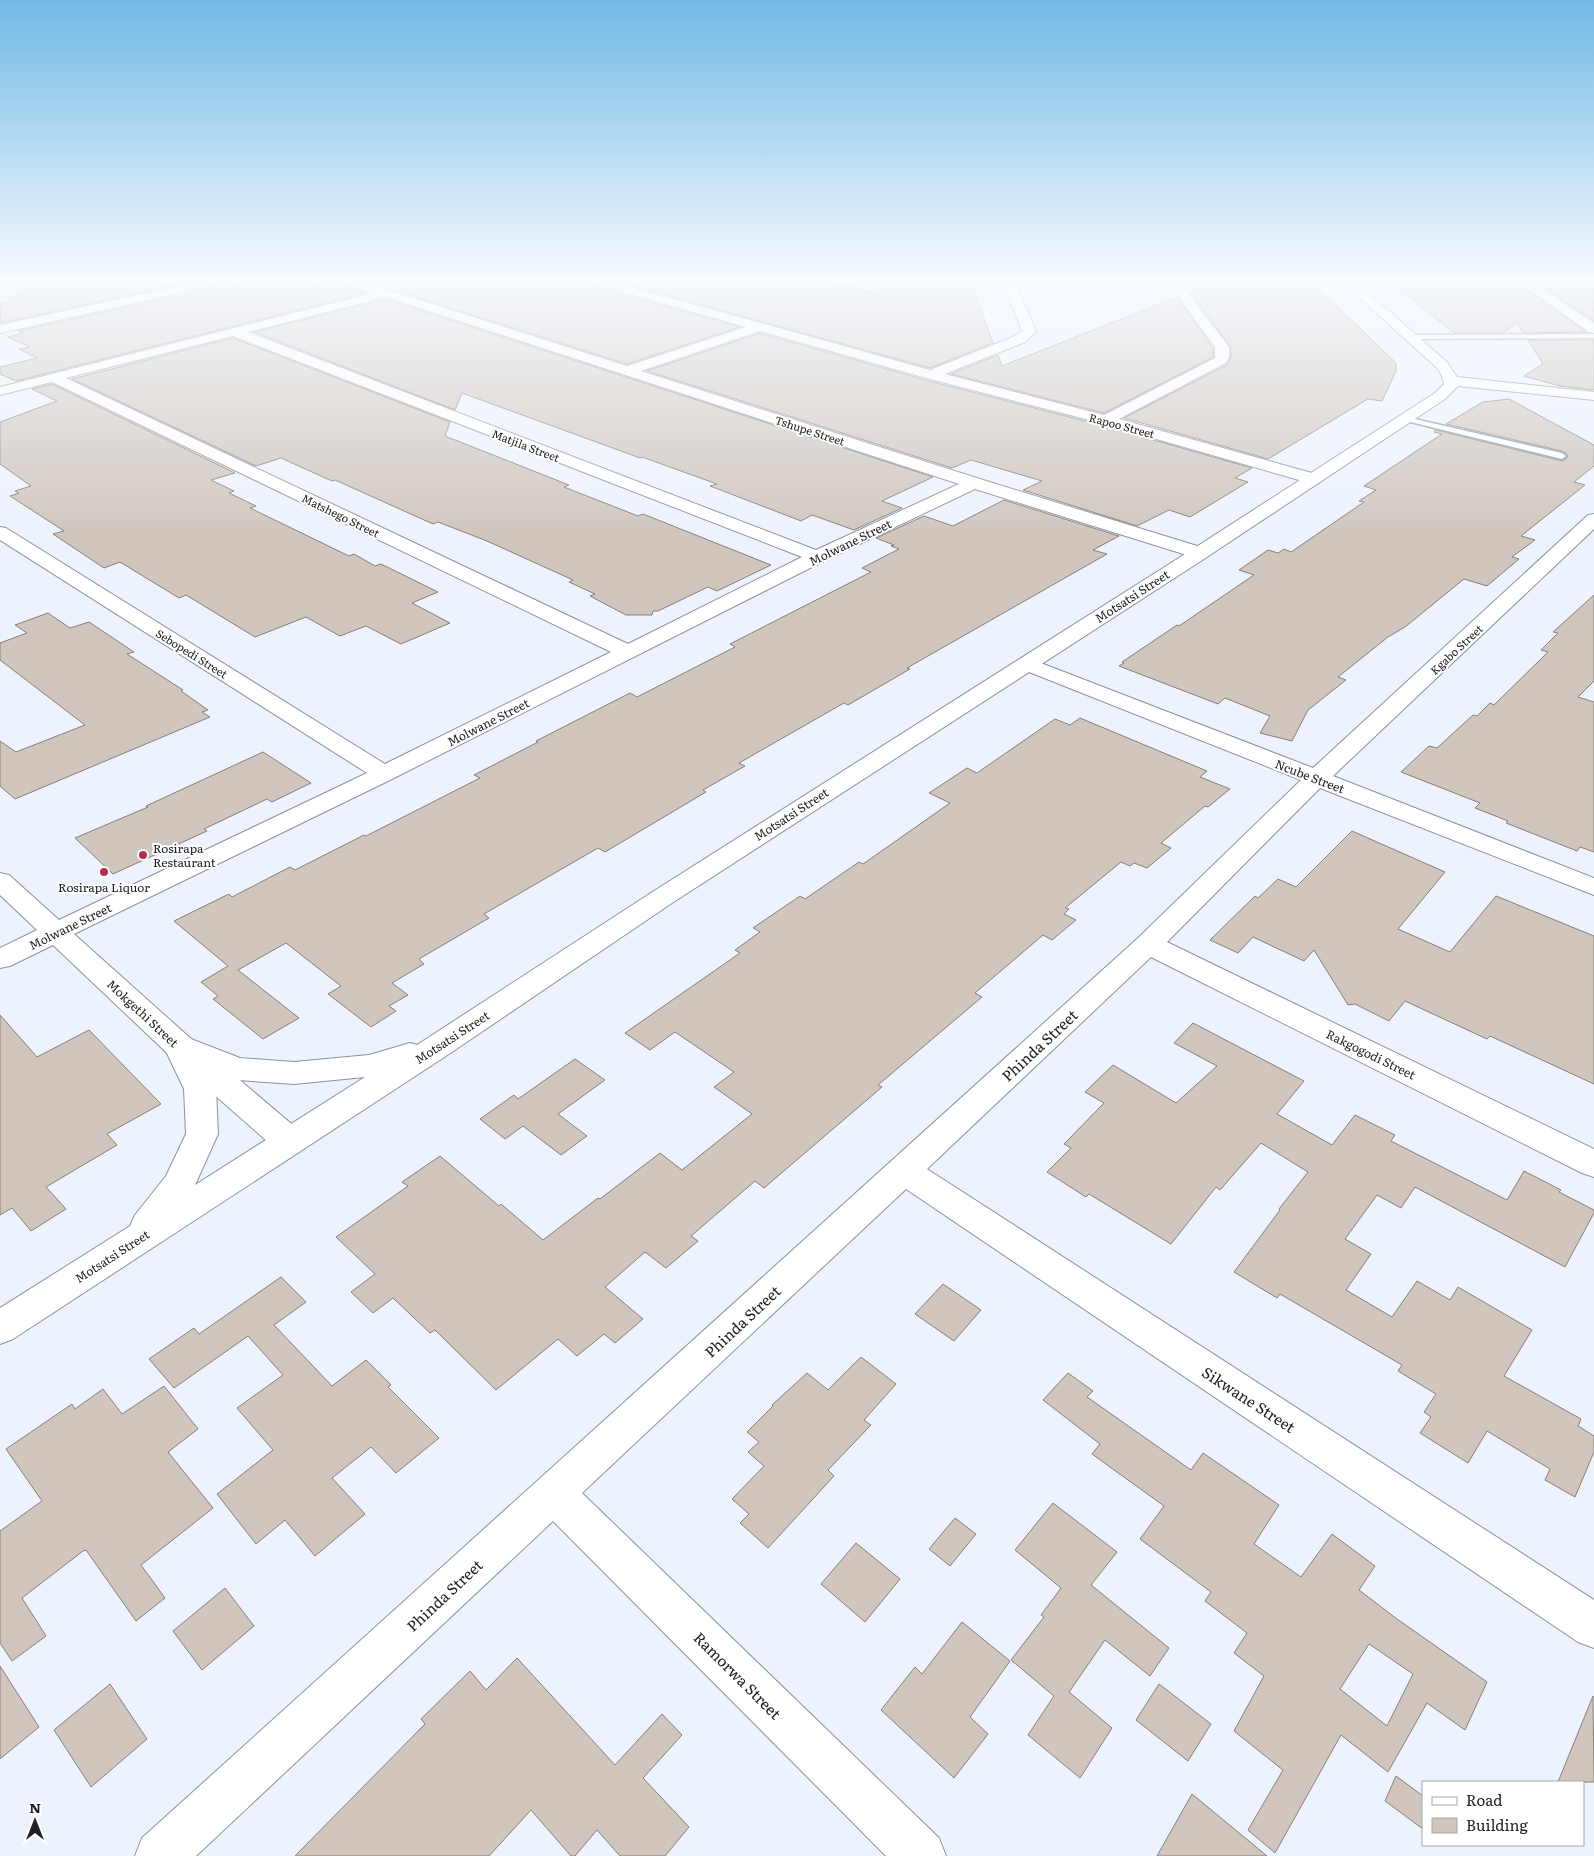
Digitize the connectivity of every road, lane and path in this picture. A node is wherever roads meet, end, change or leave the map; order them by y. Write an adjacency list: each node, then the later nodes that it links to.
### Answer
1 (111, 364): 11 (street)
2 (317, 364): 24 (street, Matjila Street)
3 (607, 364): 9 (street, Tshupe Street)
4 (647, 364): 9 (street)
5 (892, 364): 10 (street, Rapoo Street)
6 (959, 364): 10 (street)
7 (1214, 364): 17 (street)
8 (1434, 364): 12 (street)
9 (627, 370): 20 (street, Tshupe Street)
10 (931, 375): 17 (street, Rapoo Street)
11 (54, 378): 14 (street); 25 (street, Matshego Street)
12 (1446, 379): 13 (street); 13 (street, Motsatsi Street); 16 (street, Motsatsi Street)
13 (1514, 387): 15 (street)
14 (0, 391)
15 (1594, 396)
16 (1405, 418): 18 (lane); 19 (street, Motsatsi Street)
17 (1106, 420): 19 (street, Rapoo Street)
18 (1562, 456)
19 (1313, 479): 23 (street, Motsatsi Street)
20 (974, 483): 23 (street, Tshupe Street); 24 (street, Molwane Street)
21 (1594, 519): 28 (street, Kgabo Street)
22 (0, 532): 27 (street, Sebopedi Street)
23 (1200, 553): 26 (street, Motsatsi Street)
24 (817, 557): 25 (street, Molwane Street)
25 (628, 652): 27 (street, Molwane Street)
26 (1026, 664): 28 (street, Ncube Street); 35 (street, Motsatsi Street)
27 (384, 774): 31 (street, Molwane Street)
28 (1317, 778): 30 (street, Ncube Street); 32 (street, Phinda Street)
29 (0, 881): 31 (street, Mokgethi Street)
30 (1594, 887)
31 (56, 932): 33 (street, Molwane Street); 34 (street, Mokgethi Street)
32 (1148, 944): 37 (street, Rakgogodi Street); 38 (street, Phinda Street)
33 (0, 959)
34 (178, 1045): 35 (street); 36 (street, Mokgethi Street); 39 (street)
35 (438, 1046): 36 (street, Motsatsi Street)
36 (290, 1142): 39 (street, Motsatsi Street)
37 (1594, 1164)
38 (904, 1171): 41 (street, Phinda Street); 42 (street, Sikwane Street)
39 (132, 1244): 40 (street, Motsatsi Street)
40 (0, 1328)
41 (554, 1494): 43 (street, Phinda Street); 44 (street, Ramorwa Street)
42 (1594, 1626)
43 (160, 1856)
44 (921, 1856)

